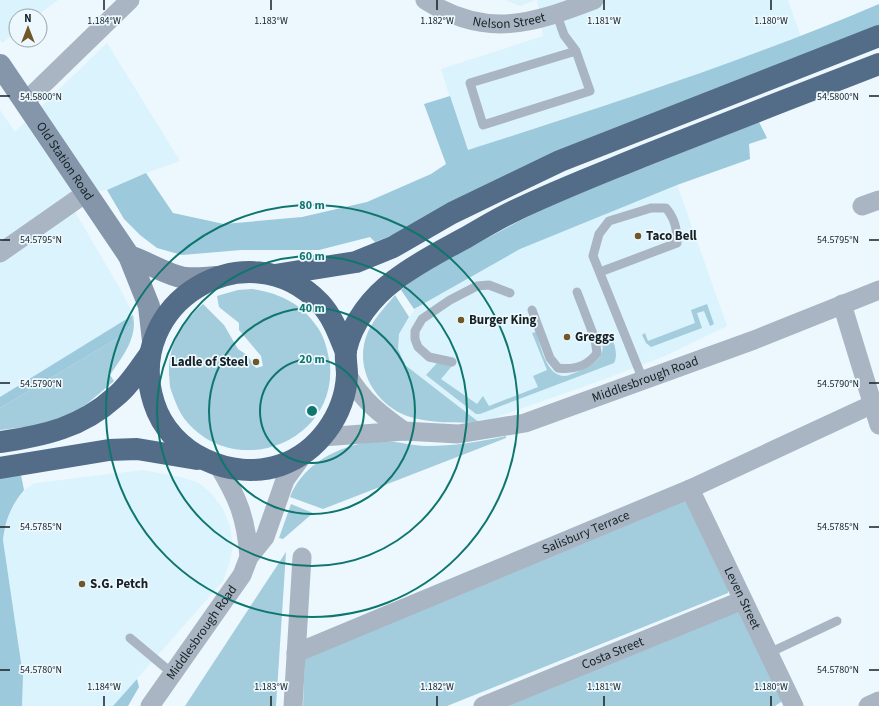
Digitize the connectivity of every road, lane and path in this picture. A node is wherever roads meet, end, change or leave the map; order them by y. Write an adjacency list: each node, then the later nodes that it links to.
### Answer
1 (130, 0): 9 (street)
2 (425, 0): 4 (street, Nelson Street)
3 (594, 0): 4 (street, Nelson Street)
4 (557, 15): 6 (lane)
5 (879, 36): 14 (highway)
6 (576, 51): 6 (lane)
7 (879, 64): 22 (highway)
8 (0, 65): 9 (main road, Old Station Road)
9 (25, 102): 10 (main road, Old Station Road)
10 (86, 193): 11 (street); 12 (main road, Old Station Road)
11 (0, 253)
12 (129, 256): 15 (main road); 21 (main road, Old Station Road)
13 (600, 272): 13 (lane); 25 (lane)
14 (274, 275): 15 (highway); 22 (highway)
15 (217, 277): 21 (highway)
16 (879, 290): 19 (street, Middlesbrough Road)
17 (577, 292): 20 (lane)
18 (510, 293): 23 (lane)
19 (842, 304): 25 (street, Middlesbrough Road); 26 (street)
20 (532, 310)
21 (152, 347): 30 (highway); 32 (highway)
22 (346, 352): 24 (highway)
23 (452, 362)
24 (347, 374): 28 (street); 29 (highway)
25 (643, 380): 28 (street, Middlesbrough Road)
26 (873, 404): 27 (street); 34 (street, Salisbury Terrace)
27 (879, 425)
28 (404, 431): 29 (street, Middlesbrough Road)
29 (322, 437): 31 (highway)
30 (0, 442)
31 (304, 454): 32 (highway); 35 (street, Middlesbrough Road)
32 (212, 463): 33 (highway); 35 (street, Middlesbrough Road)
33 (0, 468)
34 (690, 490): 37 (street, Leven Street); 40 (street, Salisbury Terrace)
35 (249, 557): 42 (street, Middlesbrough Road)
36 (302, 558): 40 (street)
37 (743, 600): 41 (street, Leven Street); 46 (street, Costa Street)
38 (837, 621): 41 (lane)
39 (130, 638): 42 (lane)
40 (296, 653): 45 (street)
41 (769, 653): 47 (street, Leven Street)
42 (173, 674): 44 (street, Middlesbrough Road)
43 (879, 701): 48 (street)
44 (150, 706)
45 (292, 706)
46 (483, 706)
47 (794, 706)
48 (868, 706)

